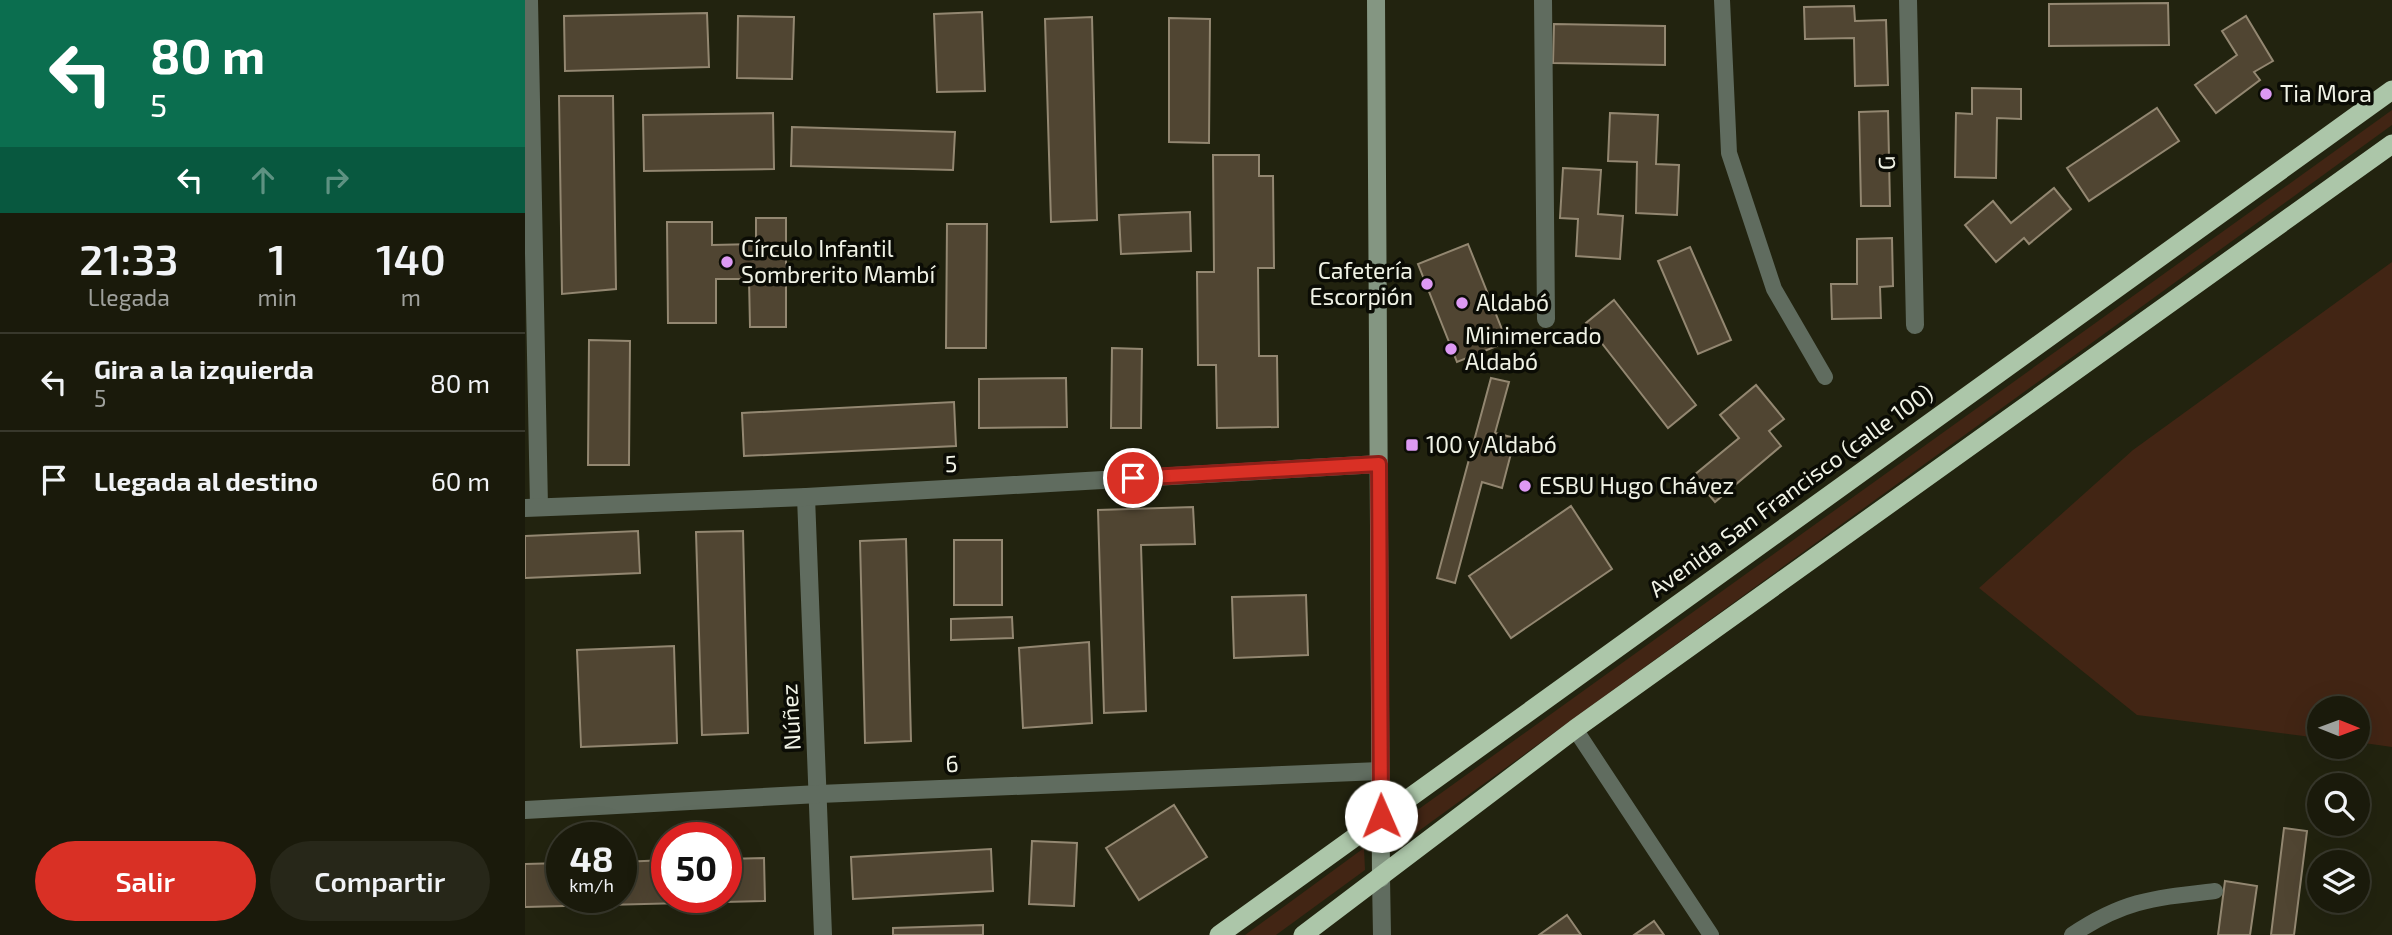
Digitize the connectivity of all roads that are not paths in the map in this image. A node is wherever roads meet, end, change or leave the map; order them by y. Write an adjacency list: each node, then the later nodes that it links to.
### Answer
1 (529, 0): 13 (street)
2 (1375, 0): 11 (main road)
3 (1542, 0): 8 (street)
4 (1722, 0): 10 (lane)
5 (1908, 0): 9 (street, G)
6 (2392, 90): 18 (highway, Avenida San Francisco (calle 100))
7 (2392, 144): 14 (highway)
8 (1546, 319)
9 (1915, 325)
10 (1825, 377)
11 (1379, 464): 12 (street, 5); 15 (main road)
12 (806, 497): 13 (street, 5); 16 (street, Núñez)
13 (532, 508)
14 (1575, 729): 19 (highway); 25 (lane)
15 (1380, 772): 16 (street, 6); 18 (main road)
16 (819, 794): 17 (street, 6); 21 (street, Núñez)
17 (525, 810)
18 (1381, 816): 19 (main road); 22 (highway, Avenida San Francisco (calle 100))
19 (1381, 878): 23 (highway); 24 (street)
20 (2215, 891): 26 (lane)
21 (823, 935)
22 (1219, 935)
23 (1303, 935)
24 (1382, 935)
25 (1711, 935)
26 (2072, 935)

